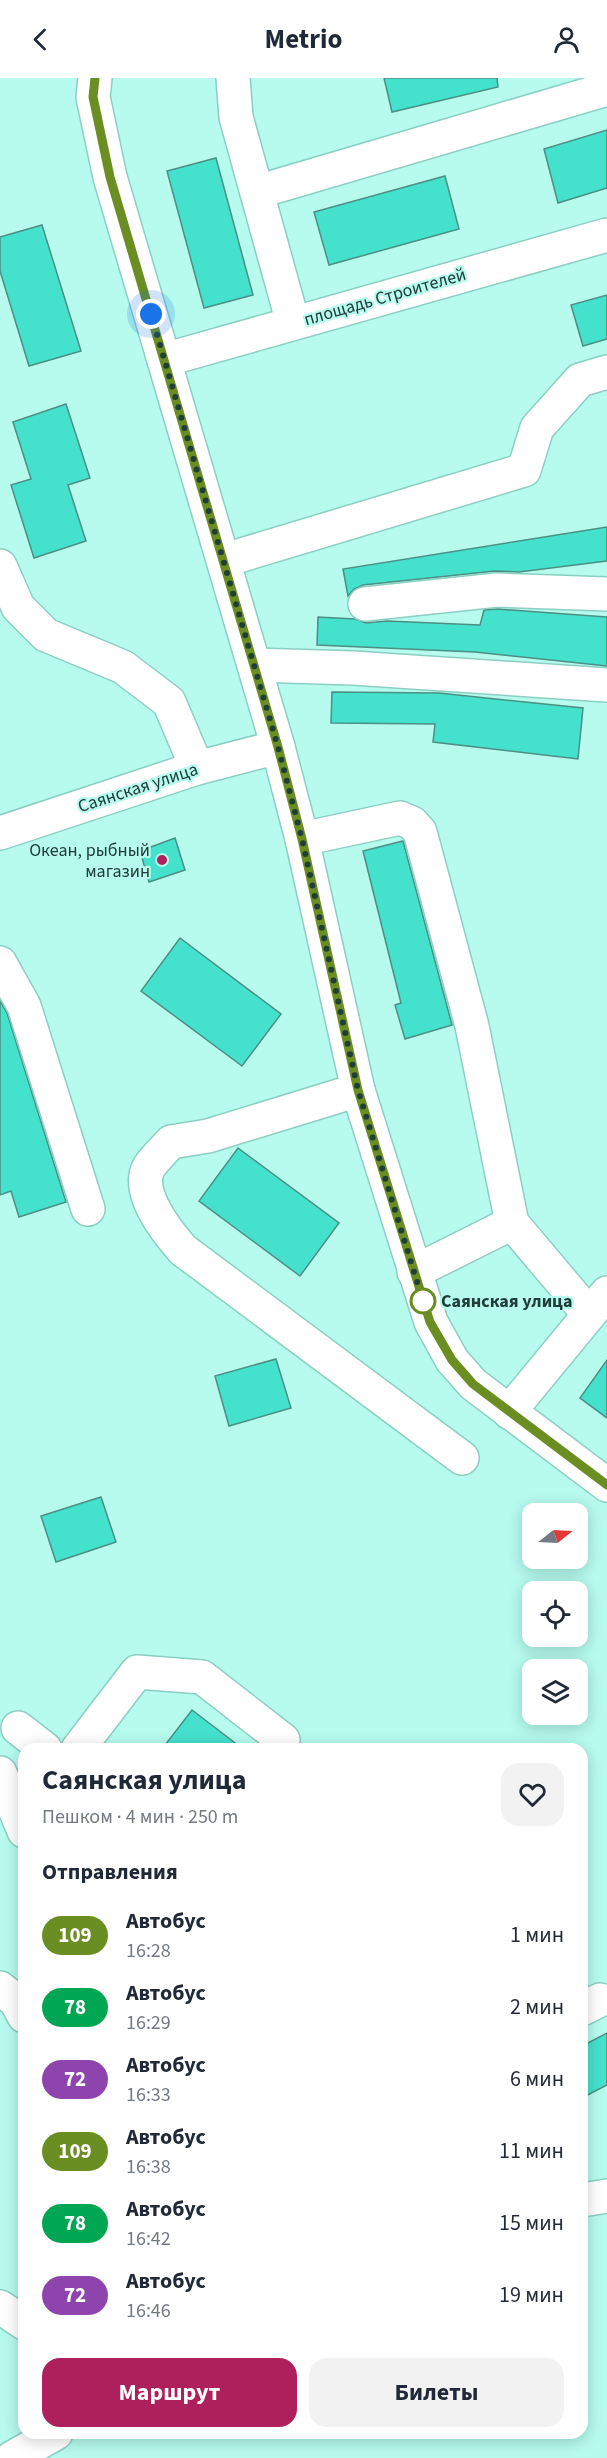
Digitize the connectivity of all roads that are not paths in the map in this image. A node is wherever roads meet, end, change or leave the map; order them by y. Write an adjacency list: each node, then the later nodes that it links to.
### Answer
1 (95, 78): 7 (main road)
2 (233, 78): 4 (main road)
3 (607, 89): 4 (main road)
4 (257, 192): 6 (main road)
5 (607, 235): 6 (main road, площадь Строителей)
6 (293, 323): 7 (main road, площадь Строителей)
7 (164, 360): 9 (main road)
8 (607, 372): 9 (main road)
9 (225, 560): 13 (main road)
10 (0, 566): 16 (main road)
11 (607, 594): 12 (main road)
12 (365, 604)
13 (254, 665): 14 (main road); 15 (main road)
14 (607, 685)
15 (278, 747): 16 (main road, Саянская улица); 18 (main road)
16 (197, 768): 17 (main road, Саянская улица)
17 (0, 833)
18 (302, 839): 20 (main road); 22 (main road)
19 (0, 963): 21 (main road)
20 (358, 1090): 23 (main road); 26 (main road)
21 (88, 1209)
22 (512, 1223): 23 (main road); 24 (main road)
23 (414, 1272): 25 (main road)
24 (598, 1303): 25 (main road)
25 (509, 1412): 27 (main road)
26 (462, 1458)
27 (607, 1485)
28 (18, 1728): 29 (main road)
29 (37, 1743)
30 (83, 1743): 31 (main road)
31 (281, 1743)
32 (0, 1773): 33 (main road)
33 (18, 1816)
34 (0, 1988): 35 (main road)
35 (18, 2005)
36 (607, 2196): 37 (main road)
37 (588, 2199)
38 (0, 2307): 39 (main road)
39 (18, 2319)
40 (45, 2439): 41 (main road)
41 (12, 2458)

